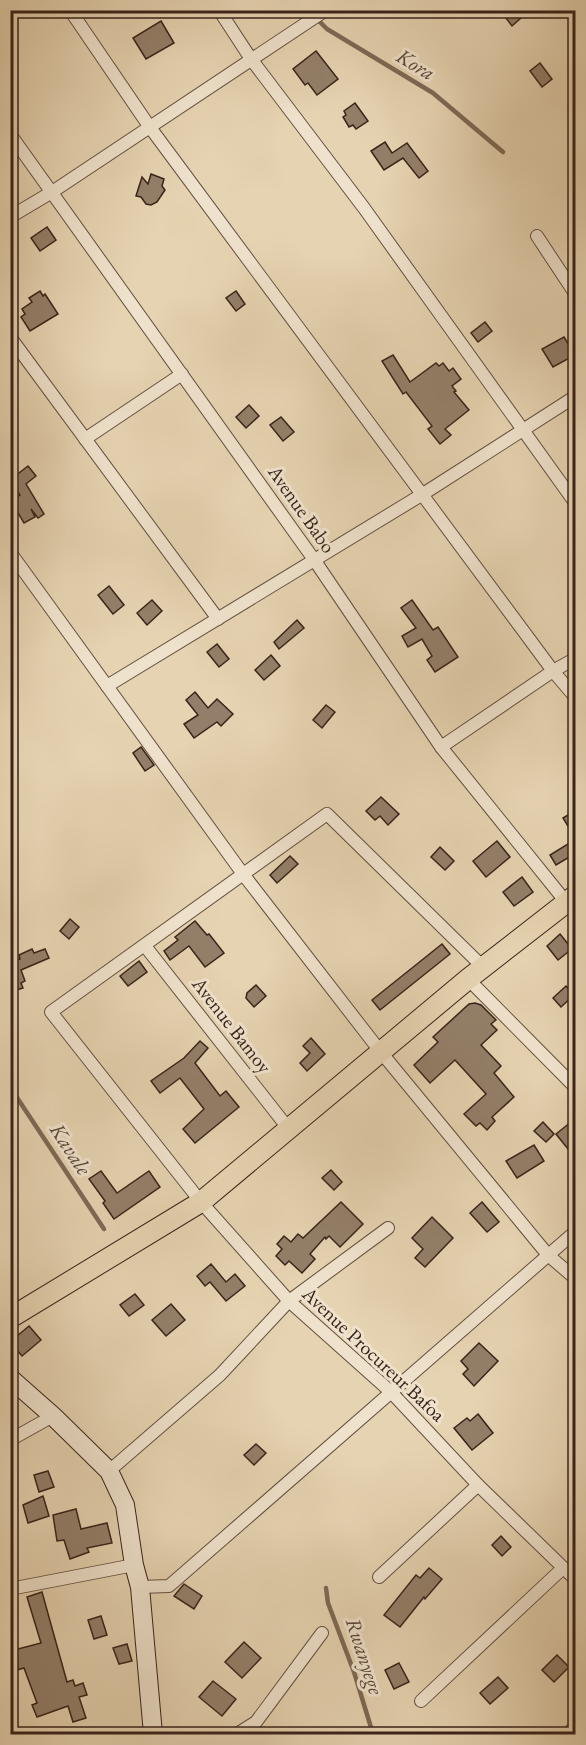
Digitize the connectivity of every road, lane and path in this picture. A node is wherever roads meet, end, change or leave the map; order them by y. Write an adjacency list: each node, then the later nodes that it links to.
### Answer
1 (70, 10): 5 (street)
2 (219, 10): 4 (street)
3 (326, 10): 4 (street)
4 (251, 59): 5 (street); 14 (street)
5 (149, 126): 7 (street); 16 (street)
6 (10, 134): 7 (street, Avenue Babo)
7 (52, 192): 8 (street); 12 (street, Avenue Babo)
8 (10, 217)
9 (537, 236): 10 (street)
10 (576, 295)
11 (10, 337): 15 (street)
12 (182, 374): 15 (street); 19 (street, Avenue Babo)
13 (576, 396): 14 (street)
14 (523, 431): 16 (street); 17 (street)
15 (85, 439): 20 (street)
16 (423, 494): 19 (street); 22 (street)
17 (576, 504)
18 (10, 552): 23 (street)
19 (315, 561): 20 (street); 25 (street, Avenue Babo)
20 (218, 619): 23 (street)
21 (576, 658): 22 (street)
22 (553, 671): 24 (street); 25 (street)
23 (107, 686): 26 (street)
24 (576, 698)
25 (441, 747): 27 (street, Avenue Babo)
26 (243, 874): 28 (street); 29 (street); 30 (street)
27 (571, 898): 29 (main road)
28 (145, 946): 32 (street, Avenue Bamoy); 33 (street, Avenue Procureur Bafoa)
29 (475, 973): 30 (main road); 31 (street)
30 (380, 1052): 32 (main road); 36 (street)
31 (573, 1080)
32 (288, 1128): 33 (main road)
33 (201, 1202): 38 (street, Avenue Procureur Bafoa); 39 (main road)
34 (388, 1228): 38 (street)
35 (576, 1231): 36 (street)
36 (548, 1255): 37 (street); 41 (street)
37 (576, 1279)
38 (289, 1301): 41 (street, Avenue Procureur Bafoa); 44 (street)
39 (12, 1314)
40 (10, 1378): 42 (street)
41 (391, 1392): 45 (street, Avenue Procureur Bafoa); 50 (street)
42 (53, 1416): 43 (street); 44 (street)
43 (10, 1440)
44 (109, 1471): 46 (street)
45 (477, 1485): 47 (street, Avenue Procureur Bafoa); 48 (street)
46 (134, 1565): 50 (street); 51 (street)
47 (563, 1568): 49 (street, Avenue Procureur Bafoa); 53 (street)
48 (379, 1577)
49 (576, 1580)
50 (140, 1587): 55 (street)
51 (10, 1589)
52 (322, 1633): 56 (street)
53 (421, 1701)
54 (576, 1726): 57 (street)
55 (153, 1734)
56 (237, 1734)
57 (567, 1734)

